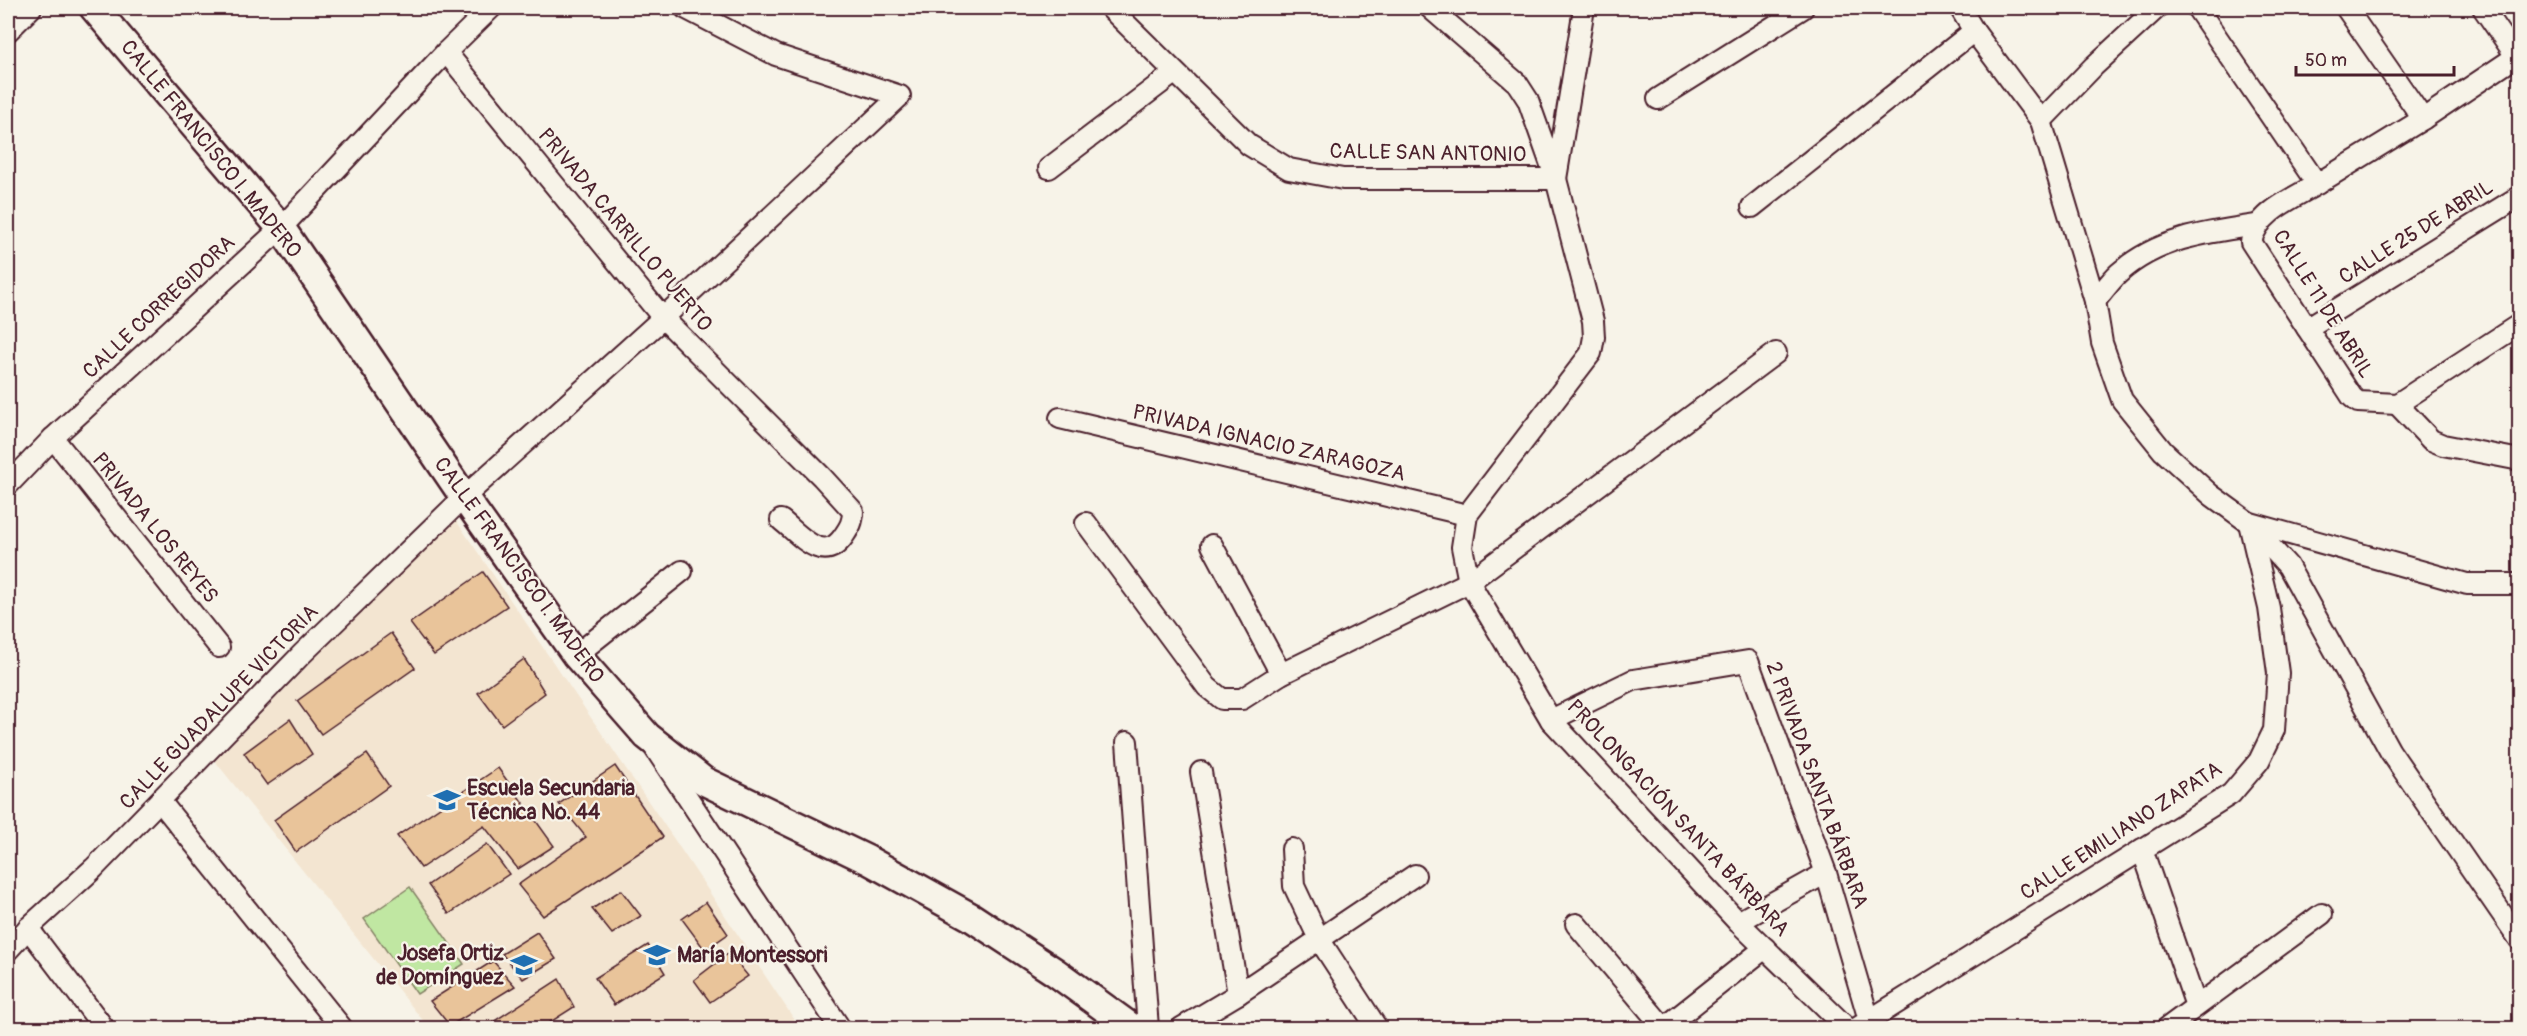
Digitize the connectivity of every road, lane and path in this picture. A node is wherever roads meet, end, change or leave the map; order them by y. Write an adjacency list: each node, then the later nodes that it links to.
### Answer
1 (31, 8): 14 (street)
2 (94, 8): 28 (street, CALLE FRANCISCO I. MADERO)
3 (491, 8): 16 (street, CALLE CORREGIDORA)
4 (685, 8): 30 (street, CALLE GUADALUPE VICTORIA)
5 (1110, 8): 18 (street, CALLE SAN ANTONIO)
6 (1430, 8): 23 (street, PROLONGACIÓN SANTA BÁRBARA)
7 (1584, 8): 23 (street)
8 (1803, 8): 19 (street)
9 (1960, 8): 15 (street)
10 (2157, 8): 21 (street)
11 (2197, 8): 24 (street)
12 (2346, 8): 20 (street)
13 (2483, 8): 17 (street)
14 (8, 31)
15 (1974, 31): 21 (street); 26 (street)
16 (446, 52): 28 (street, CALLE CORREGIDORA); 30 (street, PRIVADA CARRILLO PUERTO)
17 (2518, 55): 20 (street, CALLE 11 DE ABRIL)
18 (1174, 73): 22 (street); 23 (street, CALLE SAN ANTONIO)
19 (1658, 99)
20 (2423, 119): 24 (street, CALLE 11 DE ABRIL)
21 (2041, 120): 29 (street)
22 (1048, 168)
23 (1556, 179): 40 (street, PROLONGACIÓN SANTA BÁRBARA)
24 (2317, 184): 27 (street, CALLE 11 DE ABRIL)
25 (2520, 196): 32 (street, CALLE 25 DE ABRIL)
26 (1752, 207)
27 (2257, 225): 29 (street); 32 (street, CALLE 11 DE ABRIL)
28 (281, 228): 36 (street, CALLE CORREGIDORA); 39 (street, CALLE FRANCISCO I. MADERO)
29 (2095, 301): 42 (street)
30 (663, 318): 39 (street, CALLE GUADALUPE VICTORIA); 41 (street, PRIVADA CARRILLO PUERTO)
31 (2520, 324): 34 (street)
32 (2307, 328): 34 (street, CALLE 11 DE ABRIL)
33 (1776, 353): 46 (street)
34 (2397, 404): 37 (street)
35 (1060, 418): 40 (street, PRIVADA IGNACIO ZARAGOZA)
36 (53, 438): 38 (street, CALLE CORREGIDORA); 48 (street, PRIVADA LOS REYES)
37 (2520, 460)
38 (8, 485)
39 (464, 497): 49 (street, CALLE FRANCISCO I. MADERO); 55 (street, CALLE GUADALUPE VICTORIA)
40 (1467, 515): 46 (street, PROLONGACIÓN SANTA BÁRBARA)
41 (781, 520)
42 (2248, 522): 47 (street); 57 (street, CALLE EMILIANO ZAPATA); 65 (street)
43 (1086, 523): 50 (street)
44 (1212, 545): 50 (street)
45 (682, 571): 49 (street)
46 (1469, 582): 50 (street); 51 (street, PROLONGACIÓN SANTA BÁRBARA)
47 (2520, 584)
48 (219, 647)
49 (576, 655): 52 (street, CALLE FRANCISCO I. MADERO)
50 (1281, 674)
51 (1551, 720): 58 (street, 2 PRIVADA SANTA BÁRBARA); 61 (street, PROLONGACIÓN SANTA BÁRBARA)
52 (647, 736): 74 (street); 75 (street, CALLE FRANCISCO I. MADERO)
53 (1126, 742): 76 (street)
54 (1201, 772): 68 (street)
55 (160, 801): 63 (street, CALLE GUADALUPE VICTORIA); 73 (street)
56 (1292, 849): 64 (street)
57 (2142, 849): 69 (street); 70 (street, CALLE EMILIANO ZAPATA)
58 (1826, 873): 61 (street); 70 (street, 2 PRIVADA SANTA BÁRBARA)
59 (1415, 875): 64 (street)
60 (2322, 914): 69 (street)
61 (1738, 922): 66 (street, PROLONGACIÓN SANTA BÁRBARA)
62 (1576, 924): 71 (street)
63 (28, 928): 67 (street, CALLE GUADALUPE VICTORIA); 72 (street)
64 (1319, 939): 68 (street); 78 (street)
65 (2520, 940)
66 (1765, 948): 71 (street); 79 (street, PROLONGACIÓN SANTA BÁRBARA)
67 (8, 950)
68 (1238, 994): 77 (street)
69 (2196, 1006): 80 (street)
70 (1863, 1024)
71 (1664, 1028)
72 (104, 1029)
73 (342, 1029)
74 (840, 1029)
75 (1132, 1029)
76 (1148, 1029)
77 (1181, 1029)
78 (1377, 1029)
79 (1847, 1029)
80 (2167, 1029)

